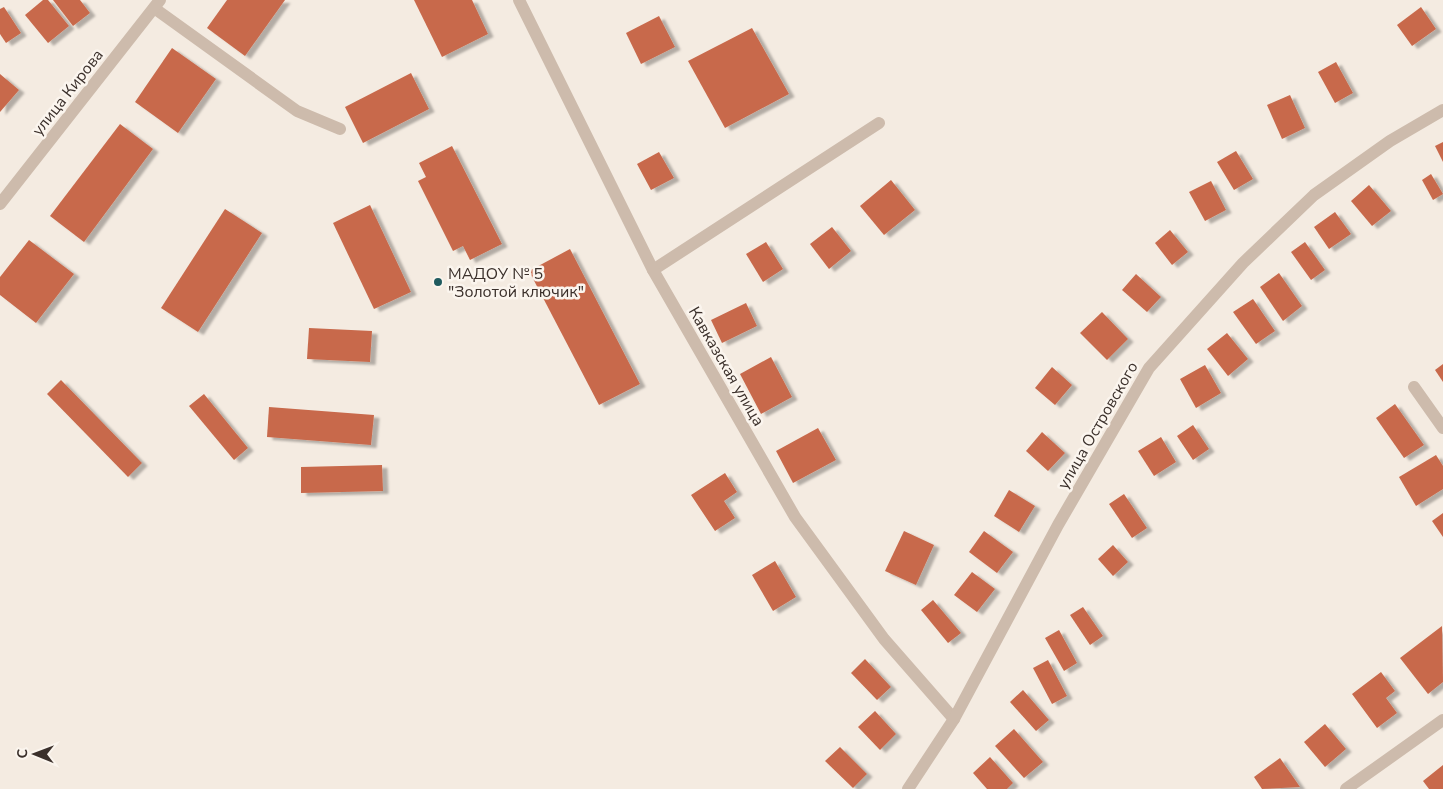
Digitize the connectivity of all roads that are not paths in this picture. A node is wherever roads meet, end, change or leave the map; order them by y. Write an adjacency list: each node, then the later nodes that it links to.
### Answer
1 (519, 0): 7 (street, Кавказская улица)
2 (157, 4): 5 (street); 6 (street, улица Кирова)
3 (1443, 110): 10 (street, улица Островского)
4 (879, 123): 7 (street)
5 (340, 129)
6 (0, 204)
7 (654, 270): 10 (street, Кавказская улица)
8 (1414, 387): 9 (street)
9 (1443, 428)
10 (954, 719): 12 (street, улица Островского)
11 (1443, 720): 13 (street)
12 (908, 789)
13 (1346, 789)

